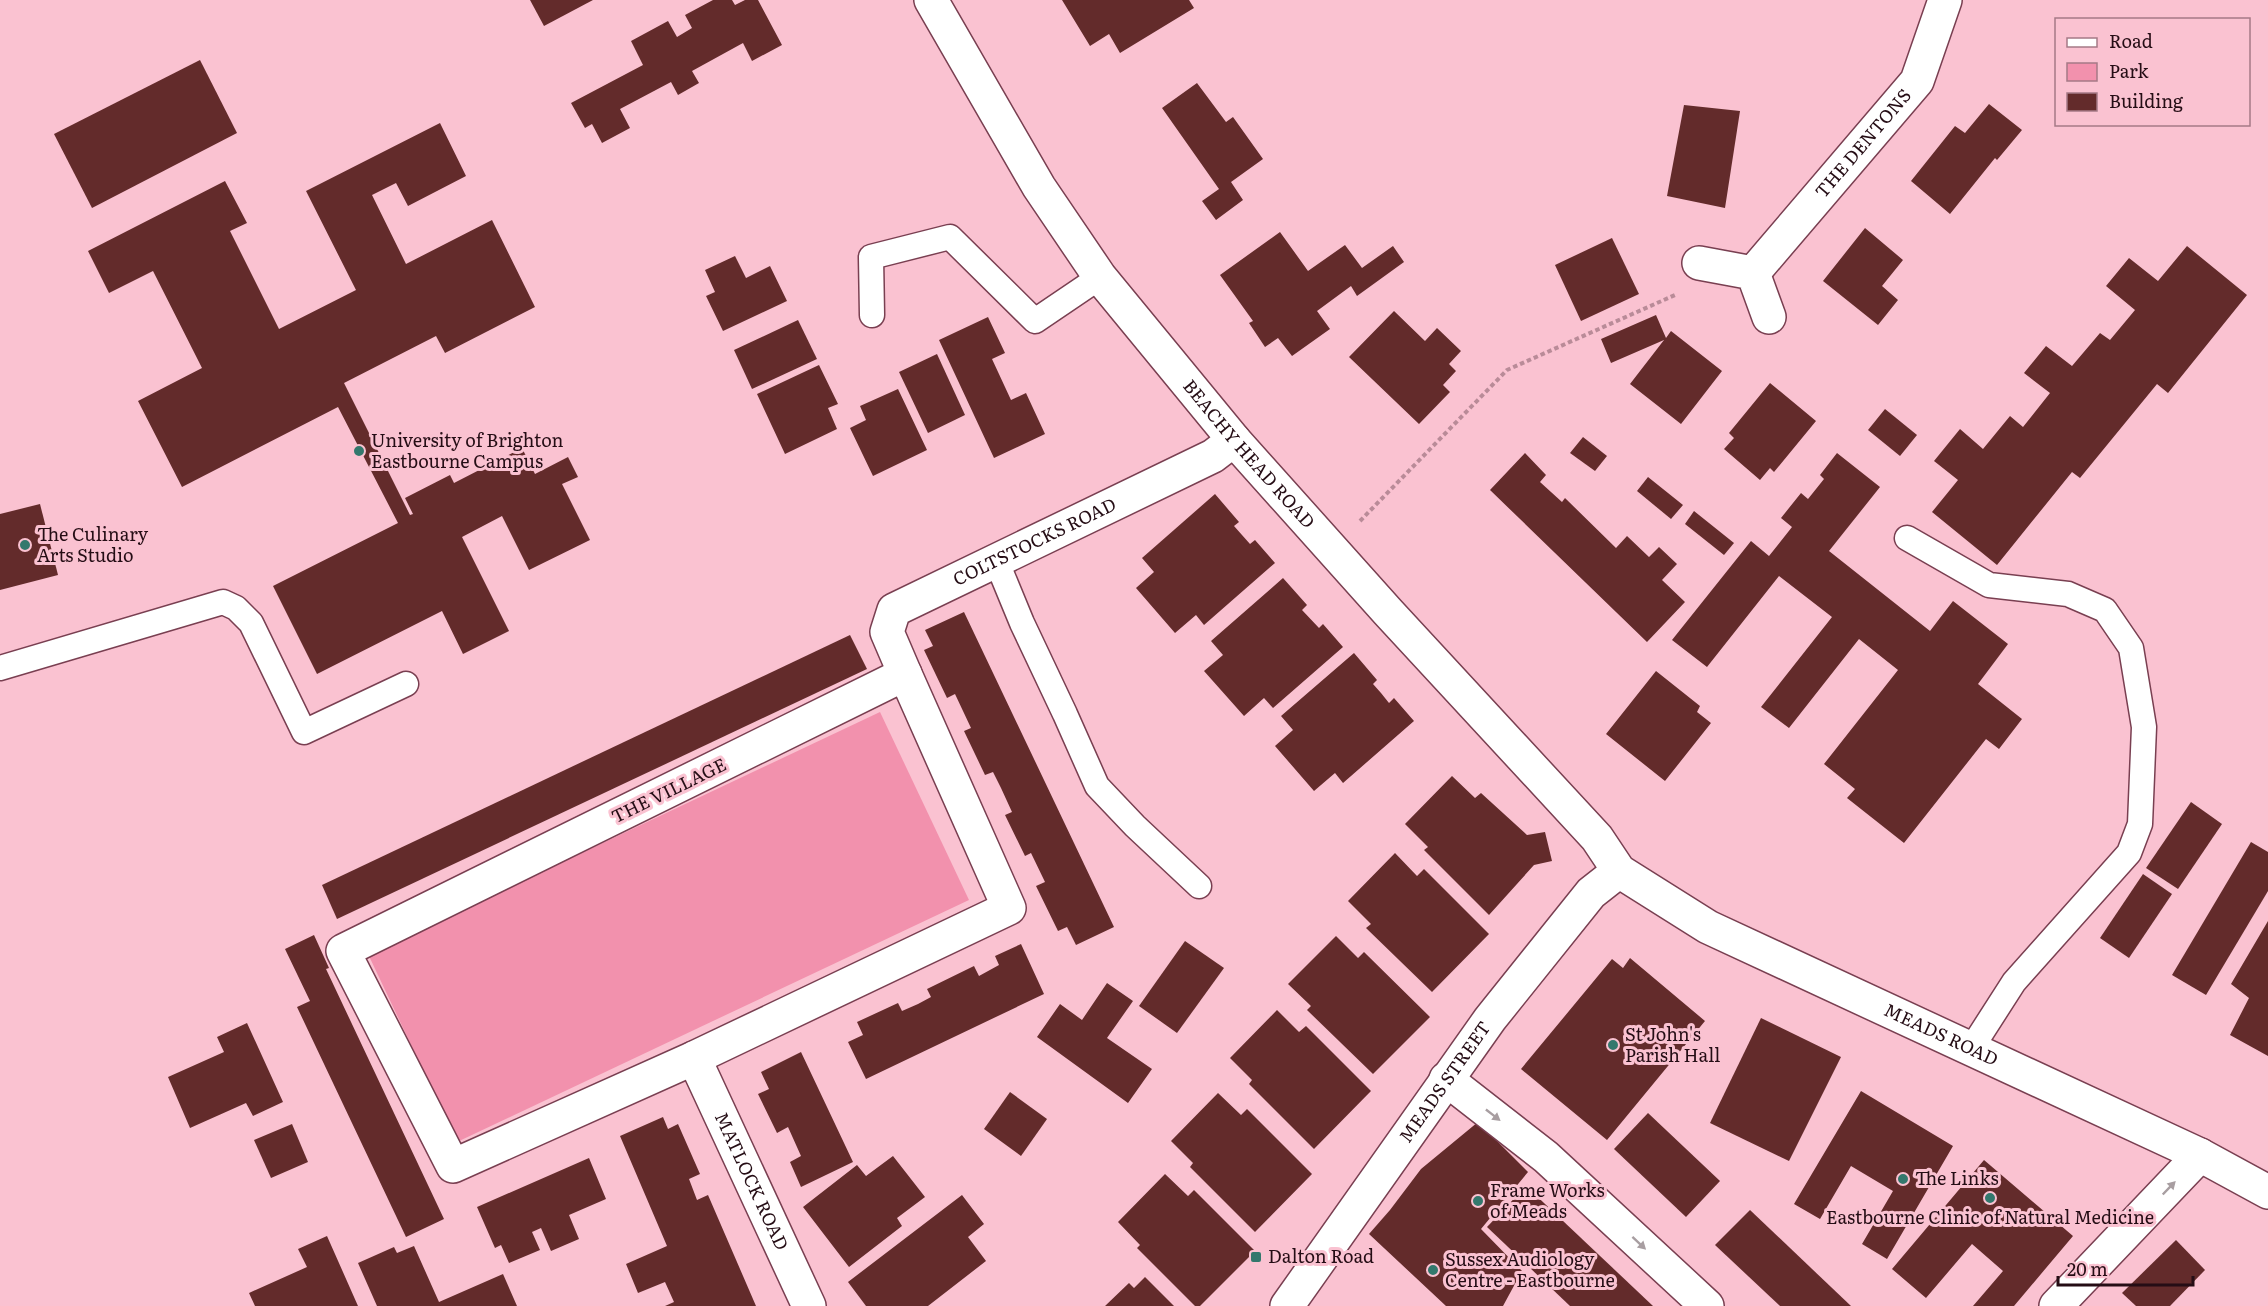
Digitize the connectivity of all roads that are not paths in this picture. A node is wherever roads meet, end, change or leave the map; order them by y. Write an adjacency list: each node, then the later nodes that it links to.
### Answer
1 (931, 0): 5 (street, BEACHY HEAD ROAD)
2 (1945, 0): 4 (street, THE DENTONS)
3 (1699, 263): 4 (street)
4 (1753, 273): 7 (street)
5 (1100, 277): 6 (lane); 8 (street, BEACHY HEAD ROAD)
6 (872, 315)
7 (1769, 317)
8 (1234, 440): 10 (street, COLTSTOCKS ROAD); 14 (street, BEACHY HEAD ROAD)
9 (1906, 538): 16 (lane)
10 (996, 560): 12 (street, COLTSTOCKS ROAD); 15 (lane)
11 (0, 668): 13 (lane)
12 (905, 674): 17 (street, THE VILLAGE); 17 (street, THE VILLAGE)
13 (406, 684)
14 (1618, 871): 16 (street, MEADS ROAD); 18 (street, MEADS STREET)
15 (1199, 886)
16 (1971, 1049): 19 (street, MEADS ROAD)
17 (694, 1058): 21 (street, MATLOCK ROAD)
18 (1446, 1079): 22 (street, MEADS STREET); 23 (street, one-way to 23)
19 (2200, 1155): 20 (street, MEADS ROAD); 24 (street, one-way to 19)
20 (2268, 1192)
21 (809, 1306)
22 (1287, 1306)
23 (1707, 1306)
24 (2056, 1306)

